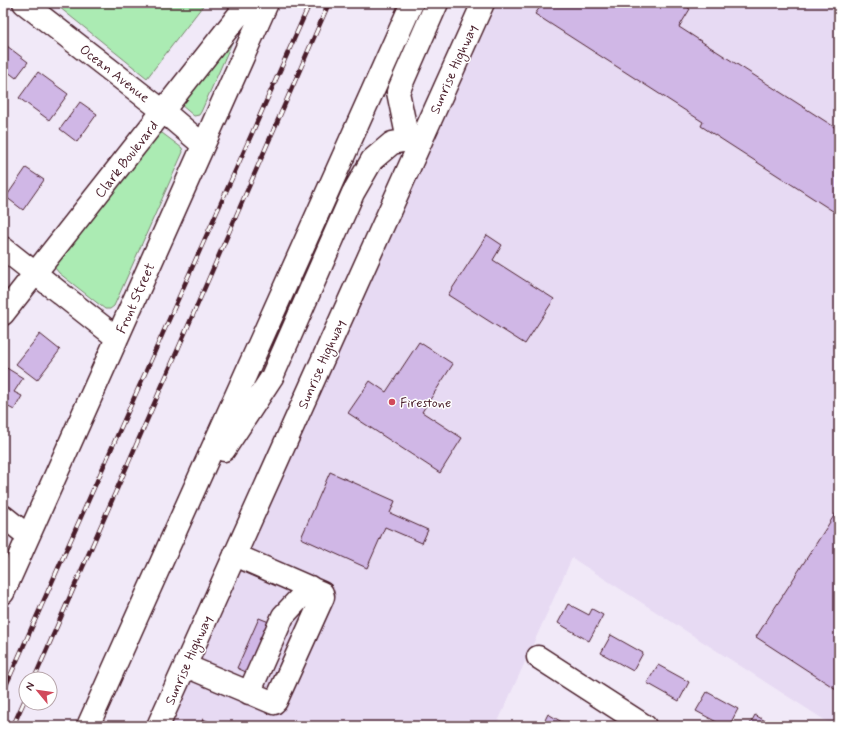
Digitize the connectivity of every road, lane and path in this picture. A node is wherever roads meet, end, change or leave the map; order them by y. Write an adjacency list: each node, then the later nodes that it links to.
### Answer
1 (24, 3): 7 (main road, Ocean Avenue)
2 (248, 3): 7 (main road, Clark Boulevard)
3 (267, 3): 9 (main road, Front Street)
4 (412, 3): 14 (main road)
5 (437, 3): 8 (main road)
6 (483, 3): 8 (main road, Sunrise Highway)
7 (163, 111): 9 (main road, Ocean Avenue); 11 (main road, Clark Boulevard)
8 (414, 142): 14 (main road); 17 (main road, Sunrise Highway)
9 (203, 145): 13 (main road, Front Street)
10 (3, 248): 11 (main road)
11 (35, 274): 12 (main road, Clark Boulevard); 13 (main road)
12 (3, 314)
13 (117, 338): 16 (main road, Front Street)
14 (188, 504): 22 (main road)
15 (3, 516): 16 (main road)
16 (28, 536): 18 (main road, Front Street)
17 (235, 555): 20 (main road, Sunrise Highway); 20 (main road)
18 (3, 593)
19 (538, 657): 21 (main road)
20 (186, 666): 23 (main road, Sunrise Highway)
21 (635, 723)
22 (88, 726)
23 (158, 726)

